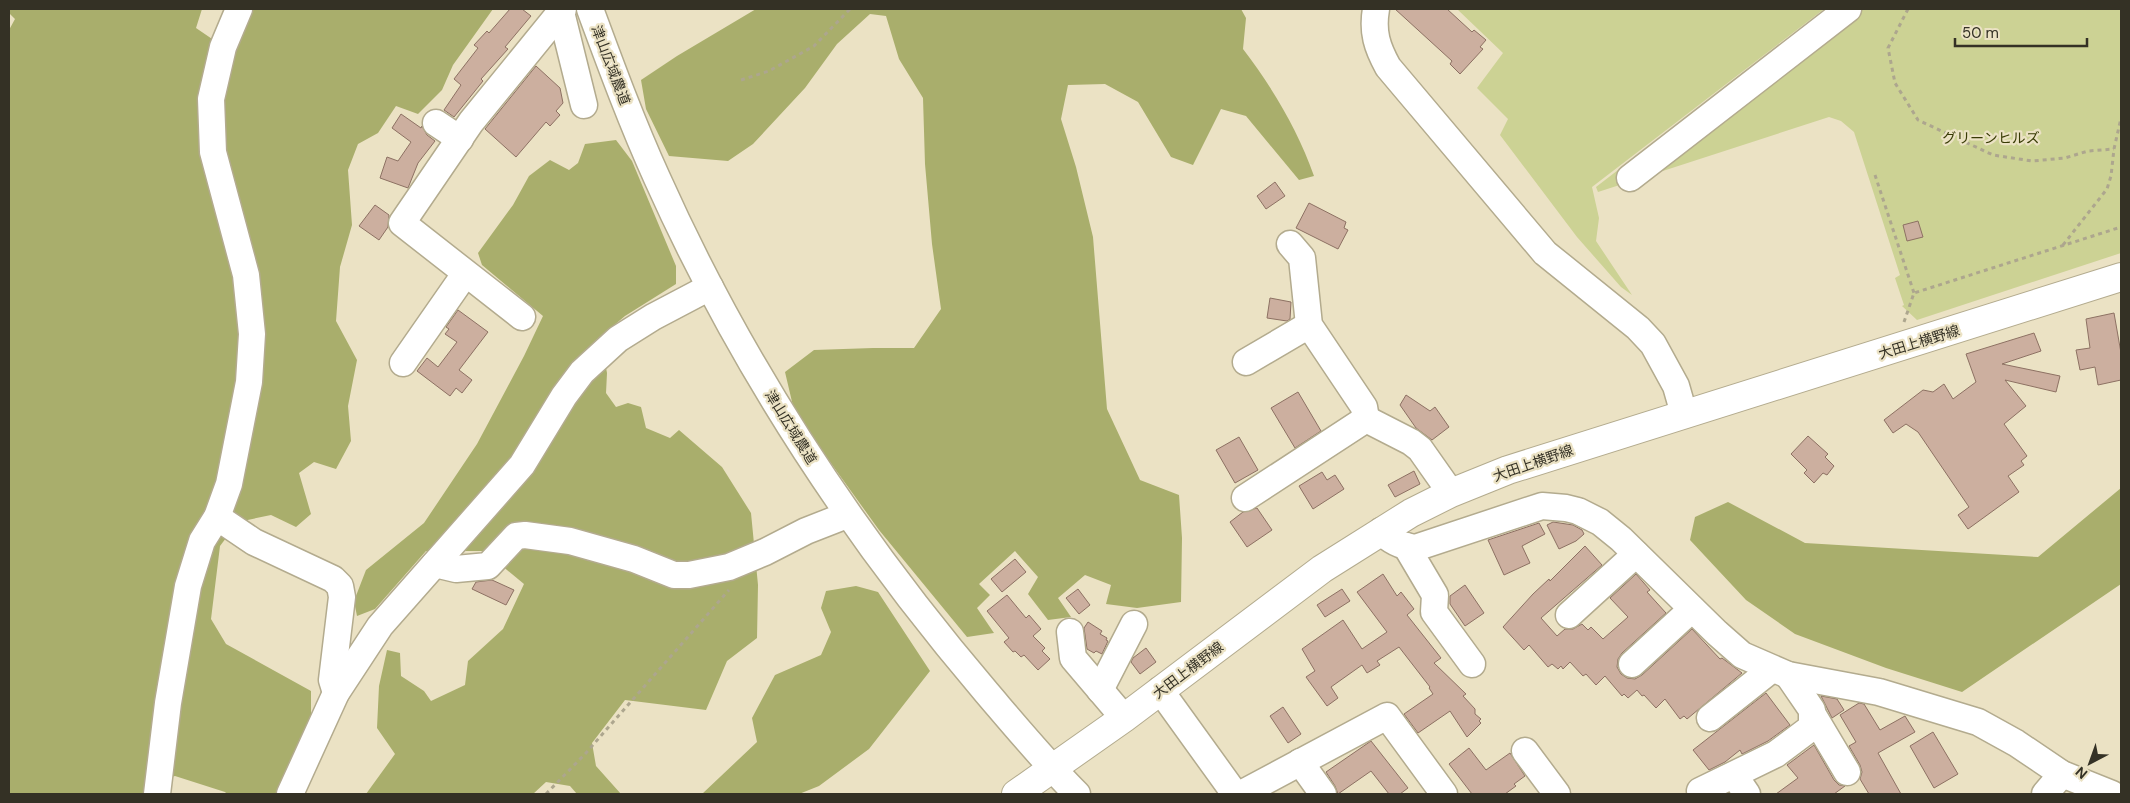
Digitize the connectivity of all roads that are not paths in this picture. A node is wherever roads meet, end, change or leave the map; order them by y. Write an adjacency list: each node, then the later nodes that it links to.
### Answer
1 (239, 9): 23 (street)
2 (590, 9): 13 (street, 津山広域農道)
3 (1376, 9): 18 (street)
4 (1848, 9): 9 (street)
5 (562, 10): 6 (street); 8 (street)
6 (584, 105)
7 (436, 123): 8 (street)
8 (460, 139): 11 (street)
9 (1630, 178)
10 (1290, 244): 15 (street)
11 (465, 274): 14 (street); 17 (street)
12 (2121, 277): 18 (main road, 大田上横野線)
13 (710, 286): 22 (street, 津山広域農道); 27 (street)
14 (522, 317)
15 (1309, 325): 16 (street); 19 (street)
16 (1246, 362)
17 (403, 363)
18 (1684, 414): 20 (main road, 大田上横野線)
19 (1366, 419): 20 (street); 21 (street)
20 (1451, 493): 24 (main road, 大田上横野線)
21 (1245, 498)
22 (847, 515): 27 (street); 43 (street, 津山広域農道)
23 (217, 517): 37 (street); 49 (street)
24 (1381, 531): 25 (street); 36 (main road, 大田上横野線)
25 (1406, 546): 26 (street); 32 (street)
26 (1636, 554): 28 (street); 29 (street)
27 (435, 564): 37 (street)
28 (1692, 609): 33 (street); 34 (street)
29 (1569, 615)
30 (1134, 624): 35 (street)
31 (1070, 632): 35 (street)
32 (1472, 664)
33 (1632, 664)
34 (1780, 672): 38 (street); 40 (street); 45 (street)
35 (1100, 690): 39 (street)
36 (1160, 690): 39 (main road, 大田上横野線); 53 (street)
37 (336, 693): 50 (street)
38 (1812, 715): 44 (street); 46 (street)
39 (1124, 718): 43 (main road, 大田上横野線)
40 (1710, 718)
41 (1525, 751): 47 (street)
42 (1300, 762): 54 (street); 55 (street); 56 (street)
43 (1053, 770): 51 (main road, 大田上横野線); 52 (street, 津山広域農道)
44 (1847, 772)
45 (2062, 774): 57 (street); 58 (street)
46 (1741, 784): 48 (street)
47 (1551, 792)
48 (1700, 792)
49 (157, 794)
50 (290, 794)
51 (1016, 794)
52 (1077, 794)
53 (1235, 794)
54 (1241, 794)
55 (1323, 794)
56 (1444, 794)
57 (2044, 794)
58 (2112, 794)

